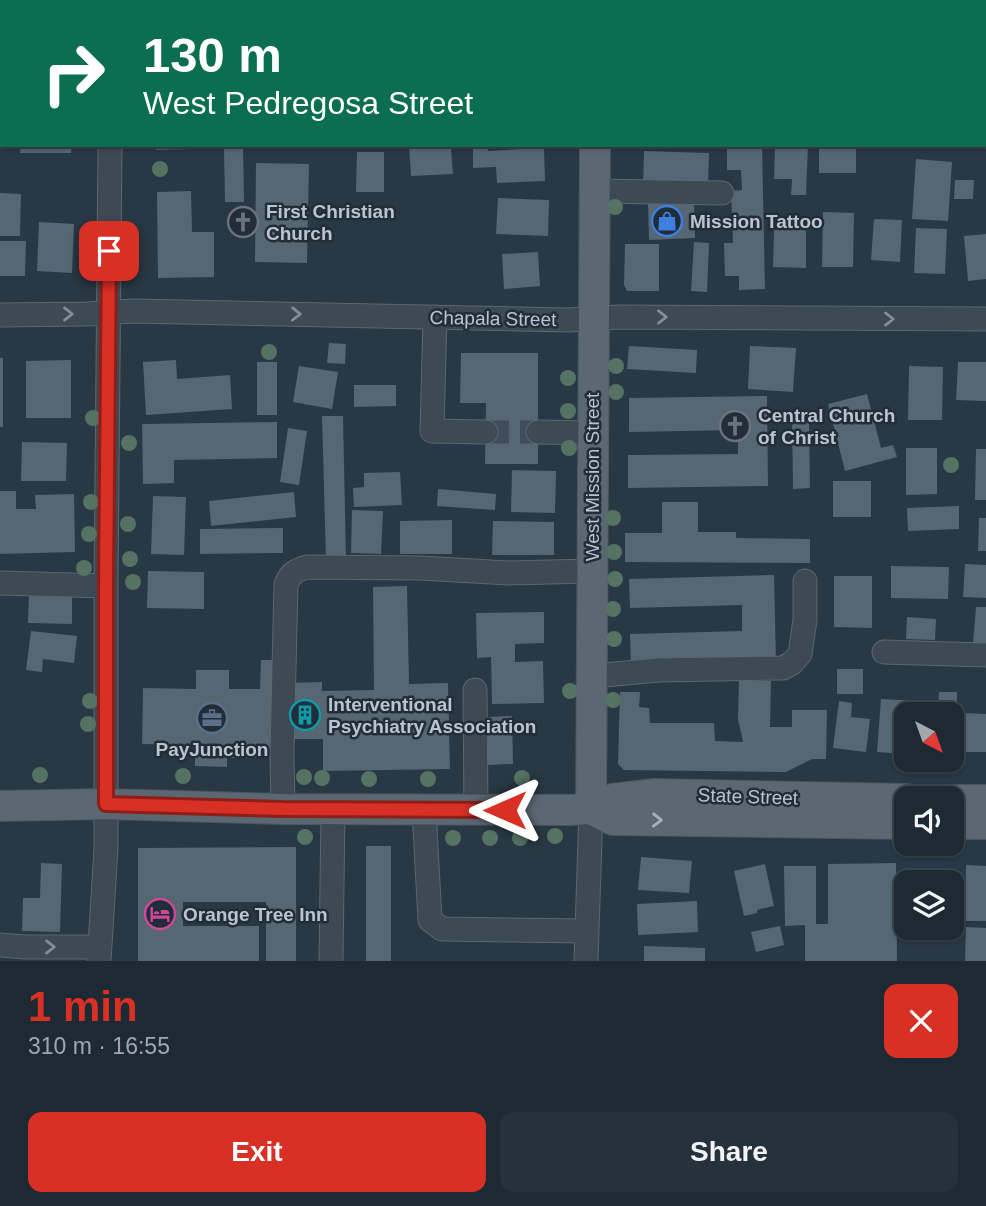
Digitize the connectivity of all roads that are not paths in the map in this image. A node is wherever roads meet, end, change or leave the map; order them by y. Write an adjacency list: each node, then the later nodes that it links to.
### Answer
1 (110, 147): 5 (street)
2 (595, 147): 3 (main road, West Mission Street)
3 (594, 191): 4 (street); 9 (main road, West Mission Street)
4 (722, 192)
5 (109, 312): 6 (street, Chapala Street, one-way to 5); 7 (street, Chapala Street, one-way to 7); 16 (street)
6 (0, 315)
7 (435, 317): 9 (street, Chapala Street); 10 (street)
8 (986, 319): 9 (street, Chapala Street, one-way to 8)
9 (593, 320): 12 (main road, West Mission Street)
10 (486, 432)
11 (538, 432): 12 (street)
12 (593, 433): 13 (main road, West Mission Street)
13 (592, 570): 19 (main road, West Mission Street); 26 (street)
14 (805, 581): 19 (street)
15 (0, 583): 16 (street)
16 (106, 586): 24 (street)
17 (884, 652): 18 (street)
18 (986, 655)
19 (592, 676): 28 (main road, West Mission Street)
20 (475, 690): 30 (street)
21 (964, 800): 22 (main road)
22 (986, 800)
23 (894, 802): 31 (main road, State Street)
24 (106, 804): 25 (main road, State Street); 26 (main road, State Street); 37 (street)
25 (0, 806)
26 (283, 809): 27 (main road, State Street)
27 (333, 809): 29 (main road, State Street); 38 (street)
28 (591, 809): 30 (main road, State Street); 31 (main road, State Street); 35 (street)
29 (424, 810): 30 (main road, State Street); 35 (street)
30 (476, 810)
31 (830, 811): 32 (main road, State Street)
32 (894, 822)
33 (964, 824): 34 (main road)
34 (986, 824)
35 (586, 931): 39 (street)
36 (0, 944): 37 (street, one-way to 37)
37 (99, 954)
38 (331, 961)
39 (586, 961)

